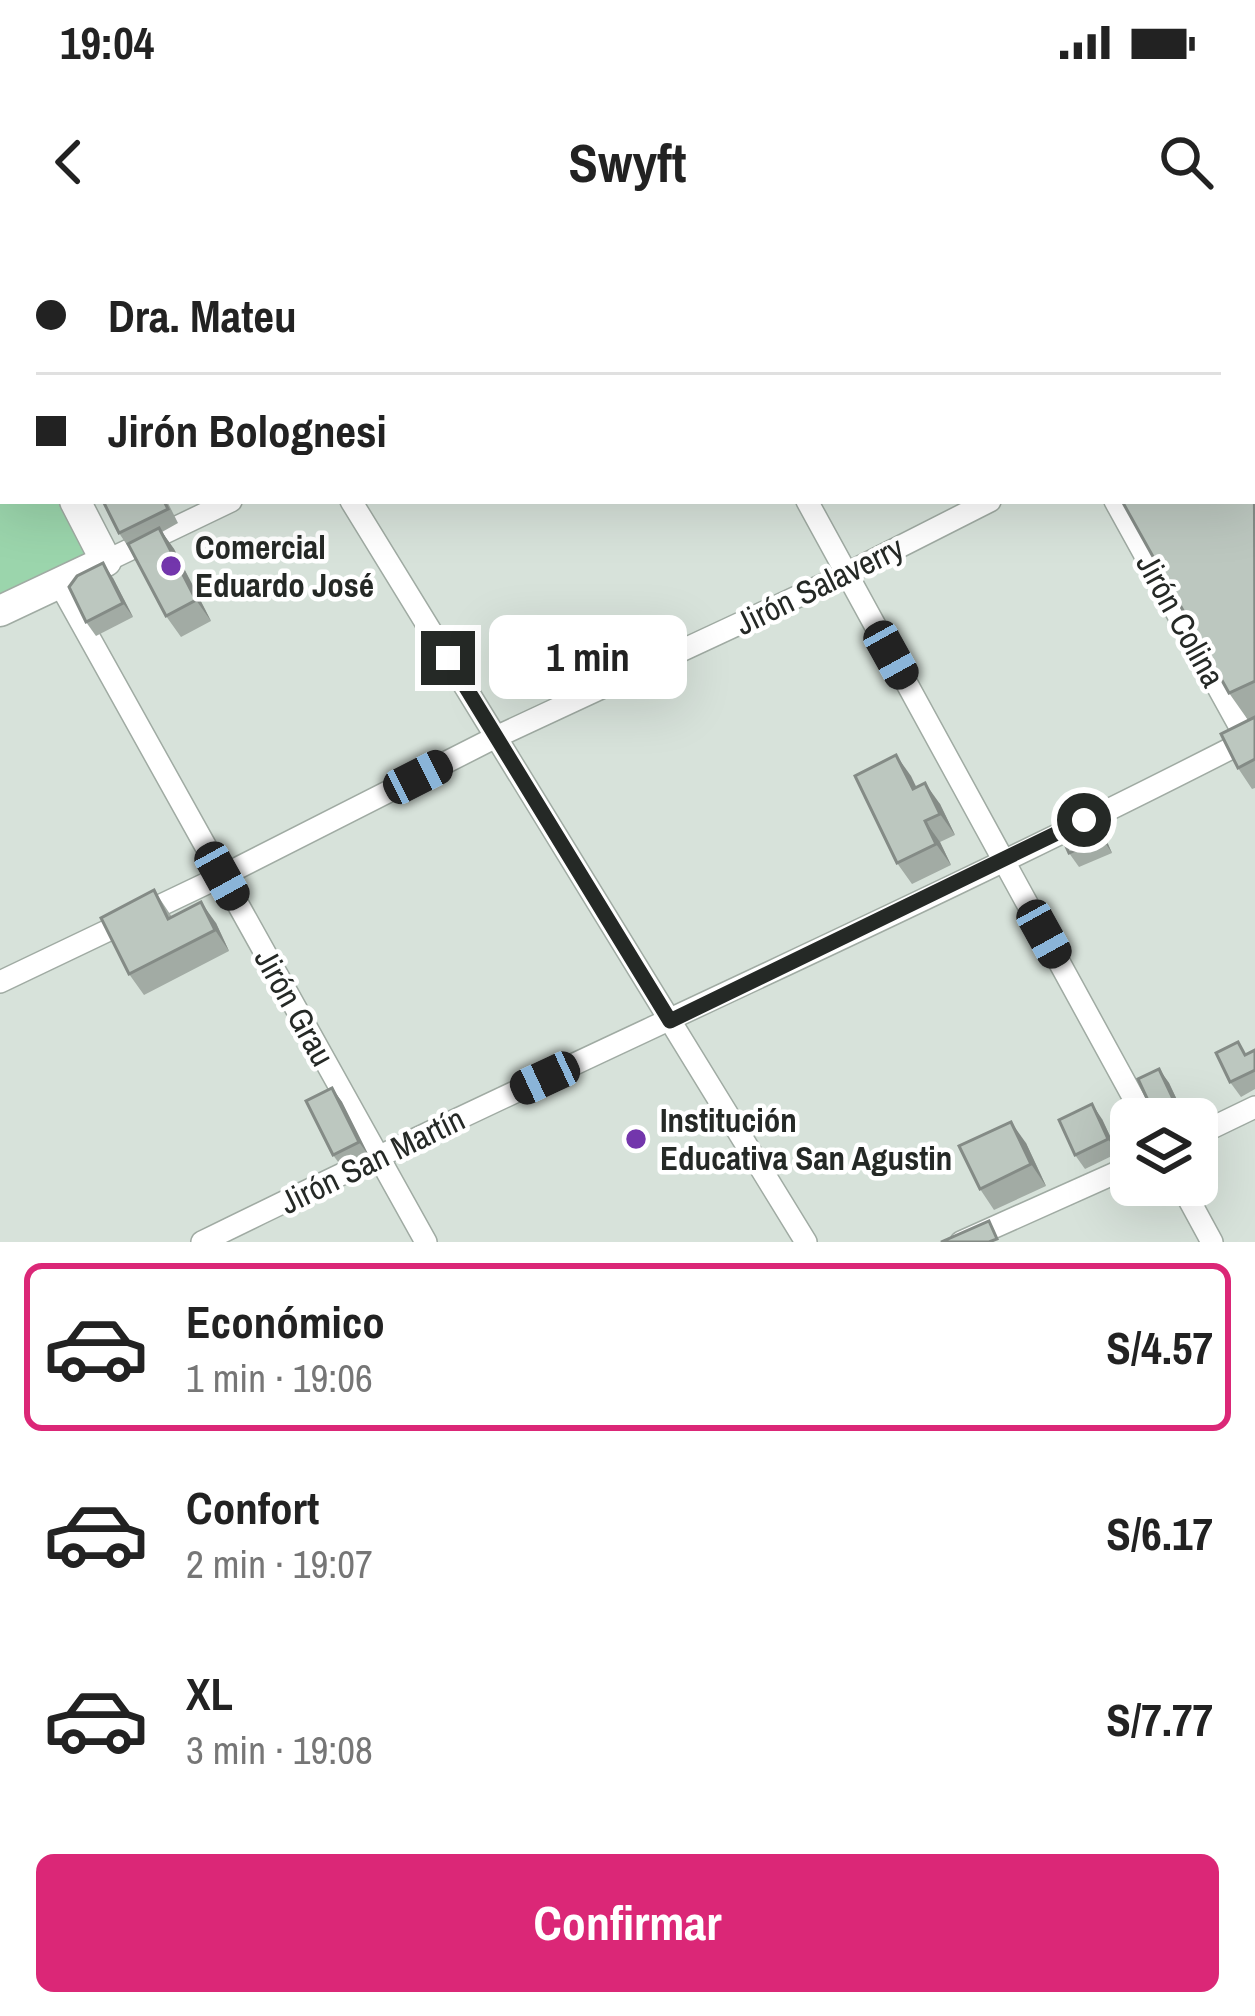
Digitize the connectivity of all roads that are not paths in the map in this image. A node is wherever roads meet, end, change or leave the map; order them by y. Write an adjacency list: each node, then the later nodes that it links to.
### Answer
1 (77, 504): 7 (main road)
2 (225, 504): 7 (street)
3 (352, 504): 11 (street)
4 (808, 504): 8 (street)
5 (984, 504): 8 (street, Jirón Salaverry)
6 (1117, 504): 12 (street, Jirón Colina)
7 (106, 561): 9 (main road)
8 (847, 574): 11 (street, Jirón Salaverry); 13 (street)
9 (59, 583): 10 (main road); 14 (street, Jirón Grau)
10 (0, 611)
11 (496, 737): 14 (street, Jirón Salaverry); 16 (street)
12 (1251, 738): 13 (street, Jirón San Martín)
13 (1003, 860): 16 (street, Jirón San Martín); 17 (street)
14 (222, 876): 15 (street, Jirón Salaverry); 20 (street, Jirón Grau)
15 (0, 982)
16 (670, 1021): 20 (street, Jirón San Martín); 25 (street)
17 (1133, 1098)
18 (1255, 1107): 19 (street)
19 (1218, 1125)
20 (378, 1155): 23 (street, Jirón San Martín); 24 (street, Jirón Grau)
21 (1110, 1175): 26 (street)
22 (1192, 1206): 27 (street)
23 (202, 1242)
24 (426, 1242)
25 (806, 1242)
26 (961, 1242)
27 (1212, 1242)

